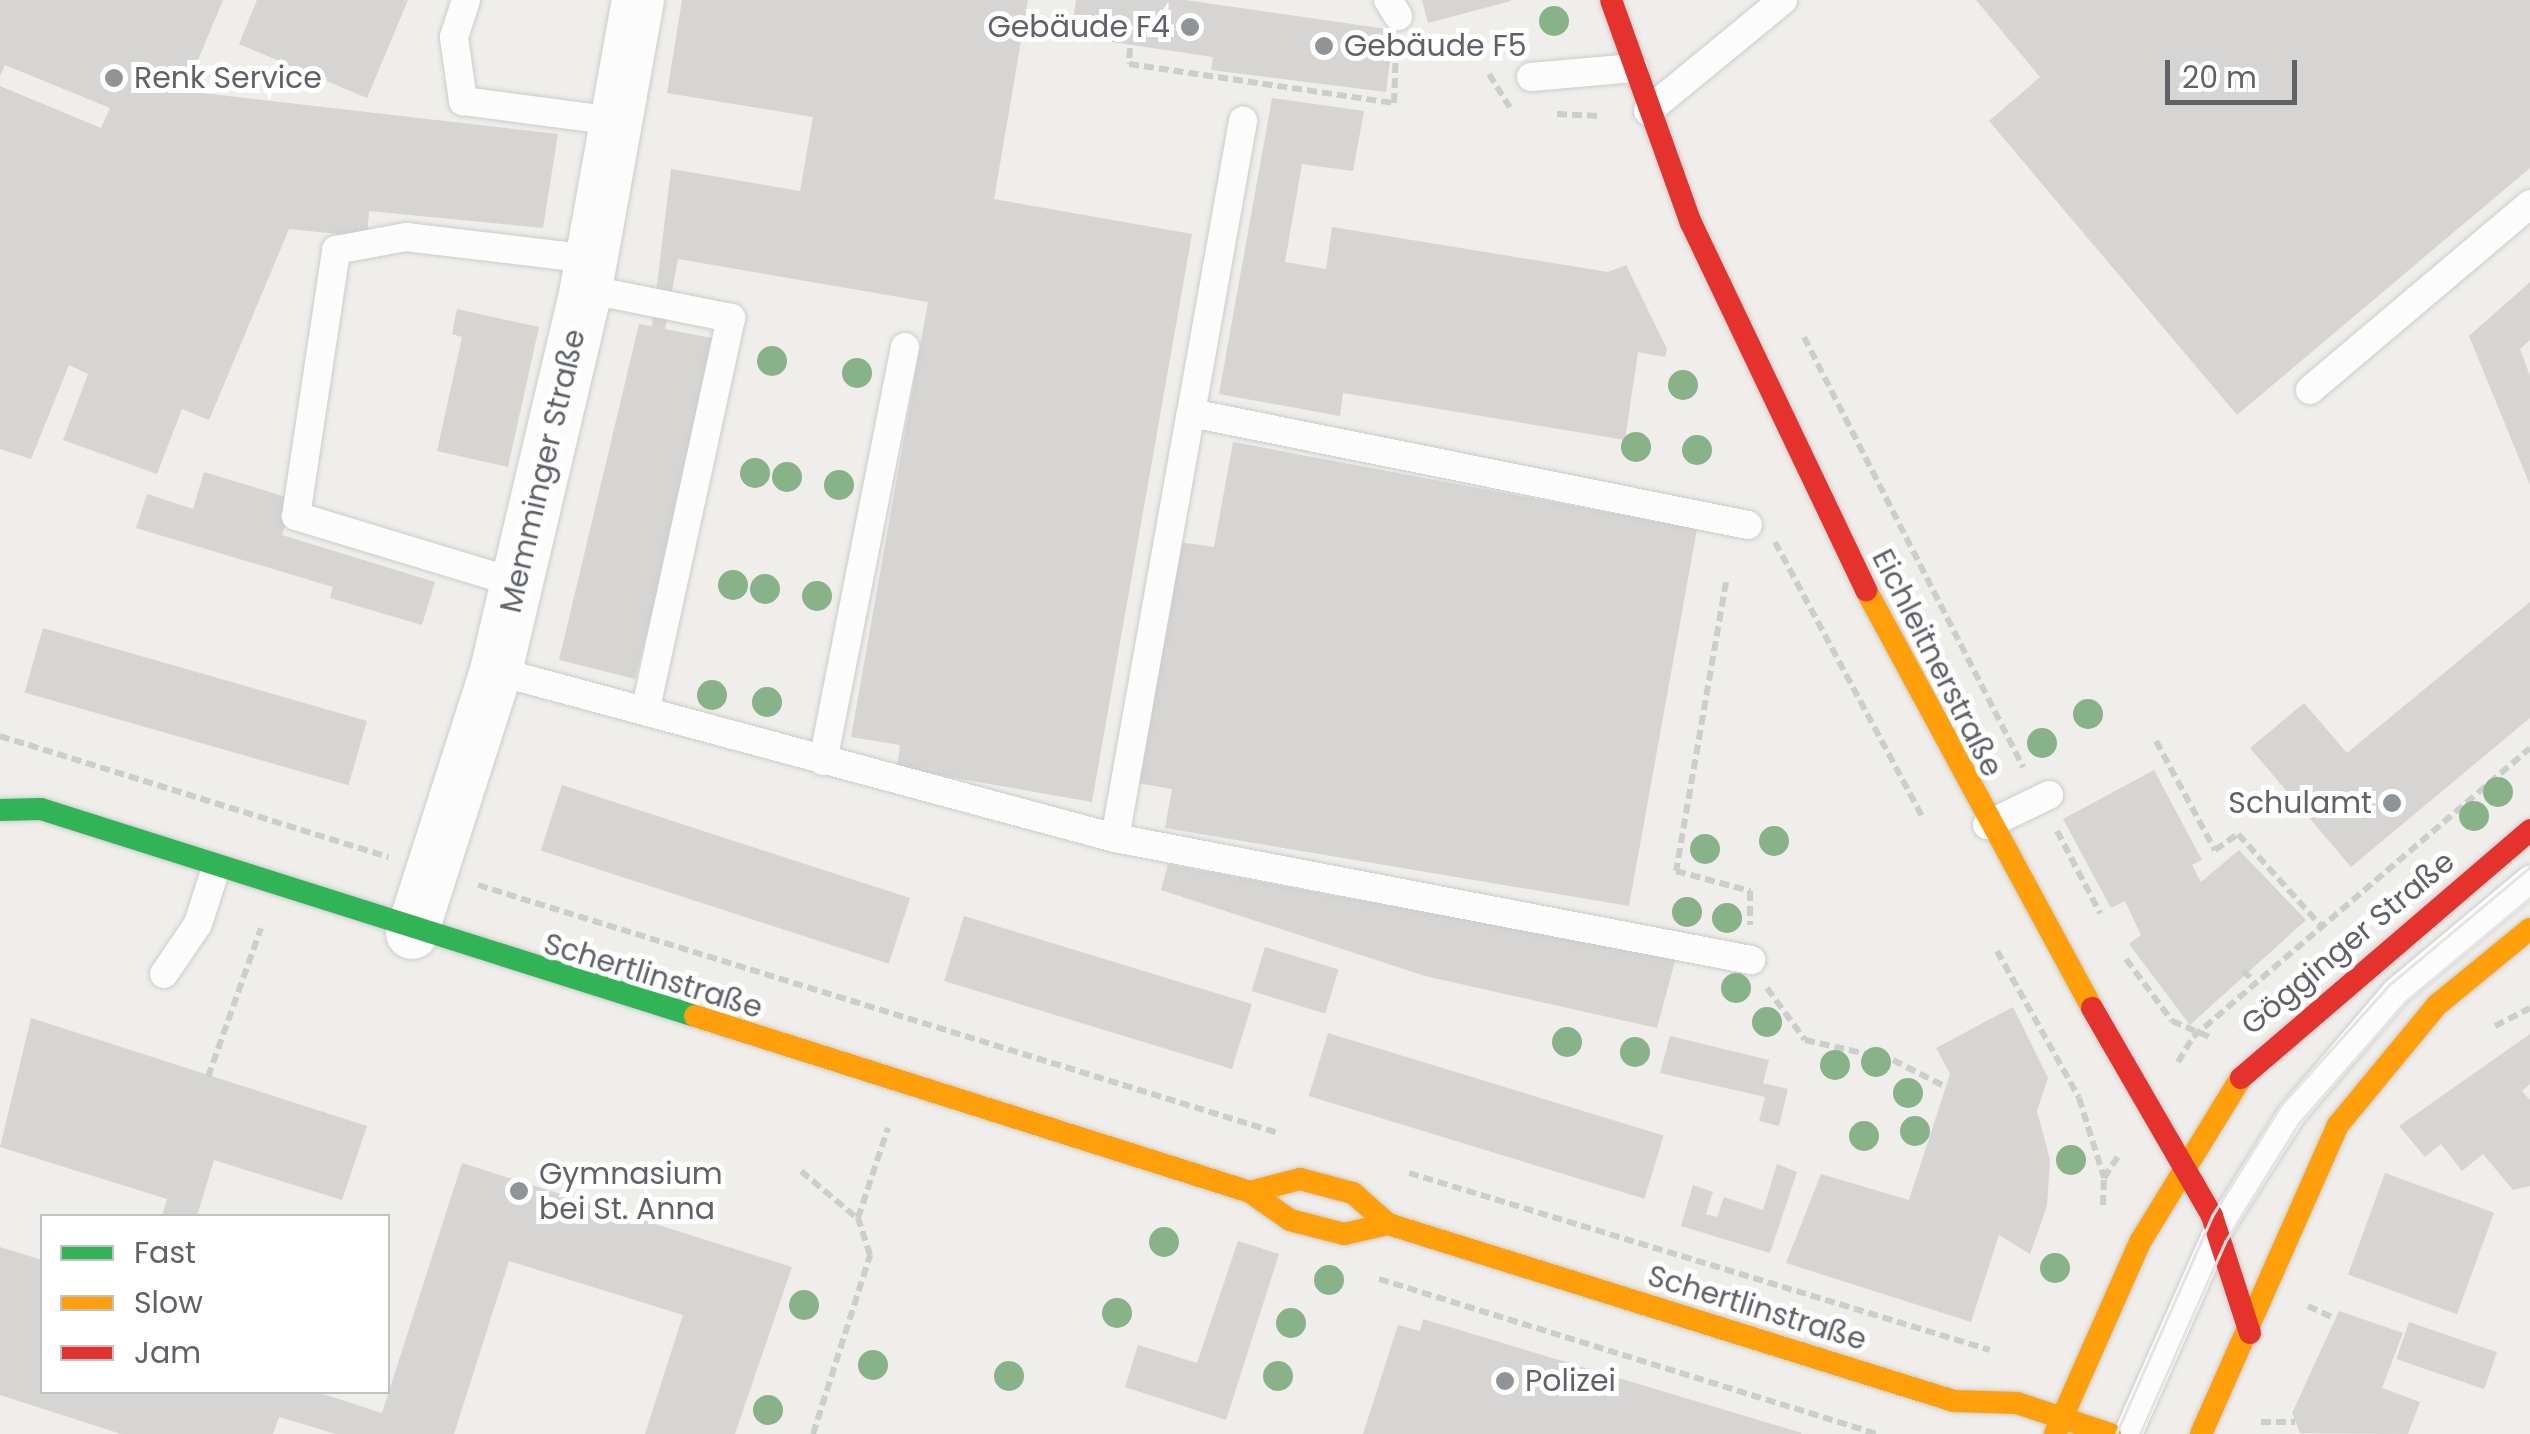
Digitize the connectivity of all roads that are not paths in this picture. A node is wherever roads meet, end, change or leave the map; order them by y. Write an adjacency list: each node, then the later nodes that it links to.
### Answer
1 (466, 0): 8 (lane)
2 (638, 0): 8 (street, Memminger Straße)
3 (1611, 0): 5 (main road, Eichleitnerstraße)
4 (1783, 0): 7 (lane)
5 (1634, 68): 6 (lane); 7 (main road, Eichleitnerstraße)
6 (1531, 77)
7 (1648, 111): 24 (main road, Eichleitnerstraße)
8 (615, 121): 11 (street, Memminger Straße)
9 (1243, 122): 14 (lane)
10 (2530, 204): 13 (lane)
11 (588, 274): 16 (street, Memminger Straße); 16 (lane); 18 (lane)
12 (905, 347): 19 (lane)
13 (2310, 390)
14 (1191, 413): 15 (lane); 26 (lane)
15 (1748, 525)
16 (516, 583): 17 (street, Memminger Straße)
17 (496, 671): 18 (lane); 30 (street, Memminger Straße)
18 (646, 709): 19 (lane)
19 (823, 761): 26 (lane)
20 (25, 783): 22 (main road)
21 (2044, 797): 24 (lane)
22 (41, 809): 23 (main road, Schertlinstraße); 27 (main road, Schertlinstraße)
23 (0, 810)
24 (1987, 825): 33 (main road, Eichleitnerstraße)
25 (2530, 830): 33 (main road, Gögginger Straße)
26 (1115, 838): 31 (lane)
27 (216, 871): 30 (main road, Schertlinstraße); 32 (lane)
28 (2530, 880): 36 (lane)
29 (2530, 929): 37 (main road)
30 (412, 933): 34 (main road, Schertlinstraße)
31 (1751, 960)
32 (164, 974)
33 (2182, 1166): 36 (main road, Eichleitnerstraße); 38 (main road, Gögginger Straße)
34 (1250, 1192): 35 (main road, Schertlinstraße); 35 (main road, Schertlinstraße)
35 (1388, 1224): 38 (main road, Schertlinstraße)
36 (2219, 1229): 37 (main road, Eichleitnerstraße); 40 (lane)
37 (2250, 1333): 41 (main road)
38 (2058, 1425): 39 (main road, Schertlinstraße)
39 (2110, 1434)
40 (2128, 1434)
41 (2200, 1434)

